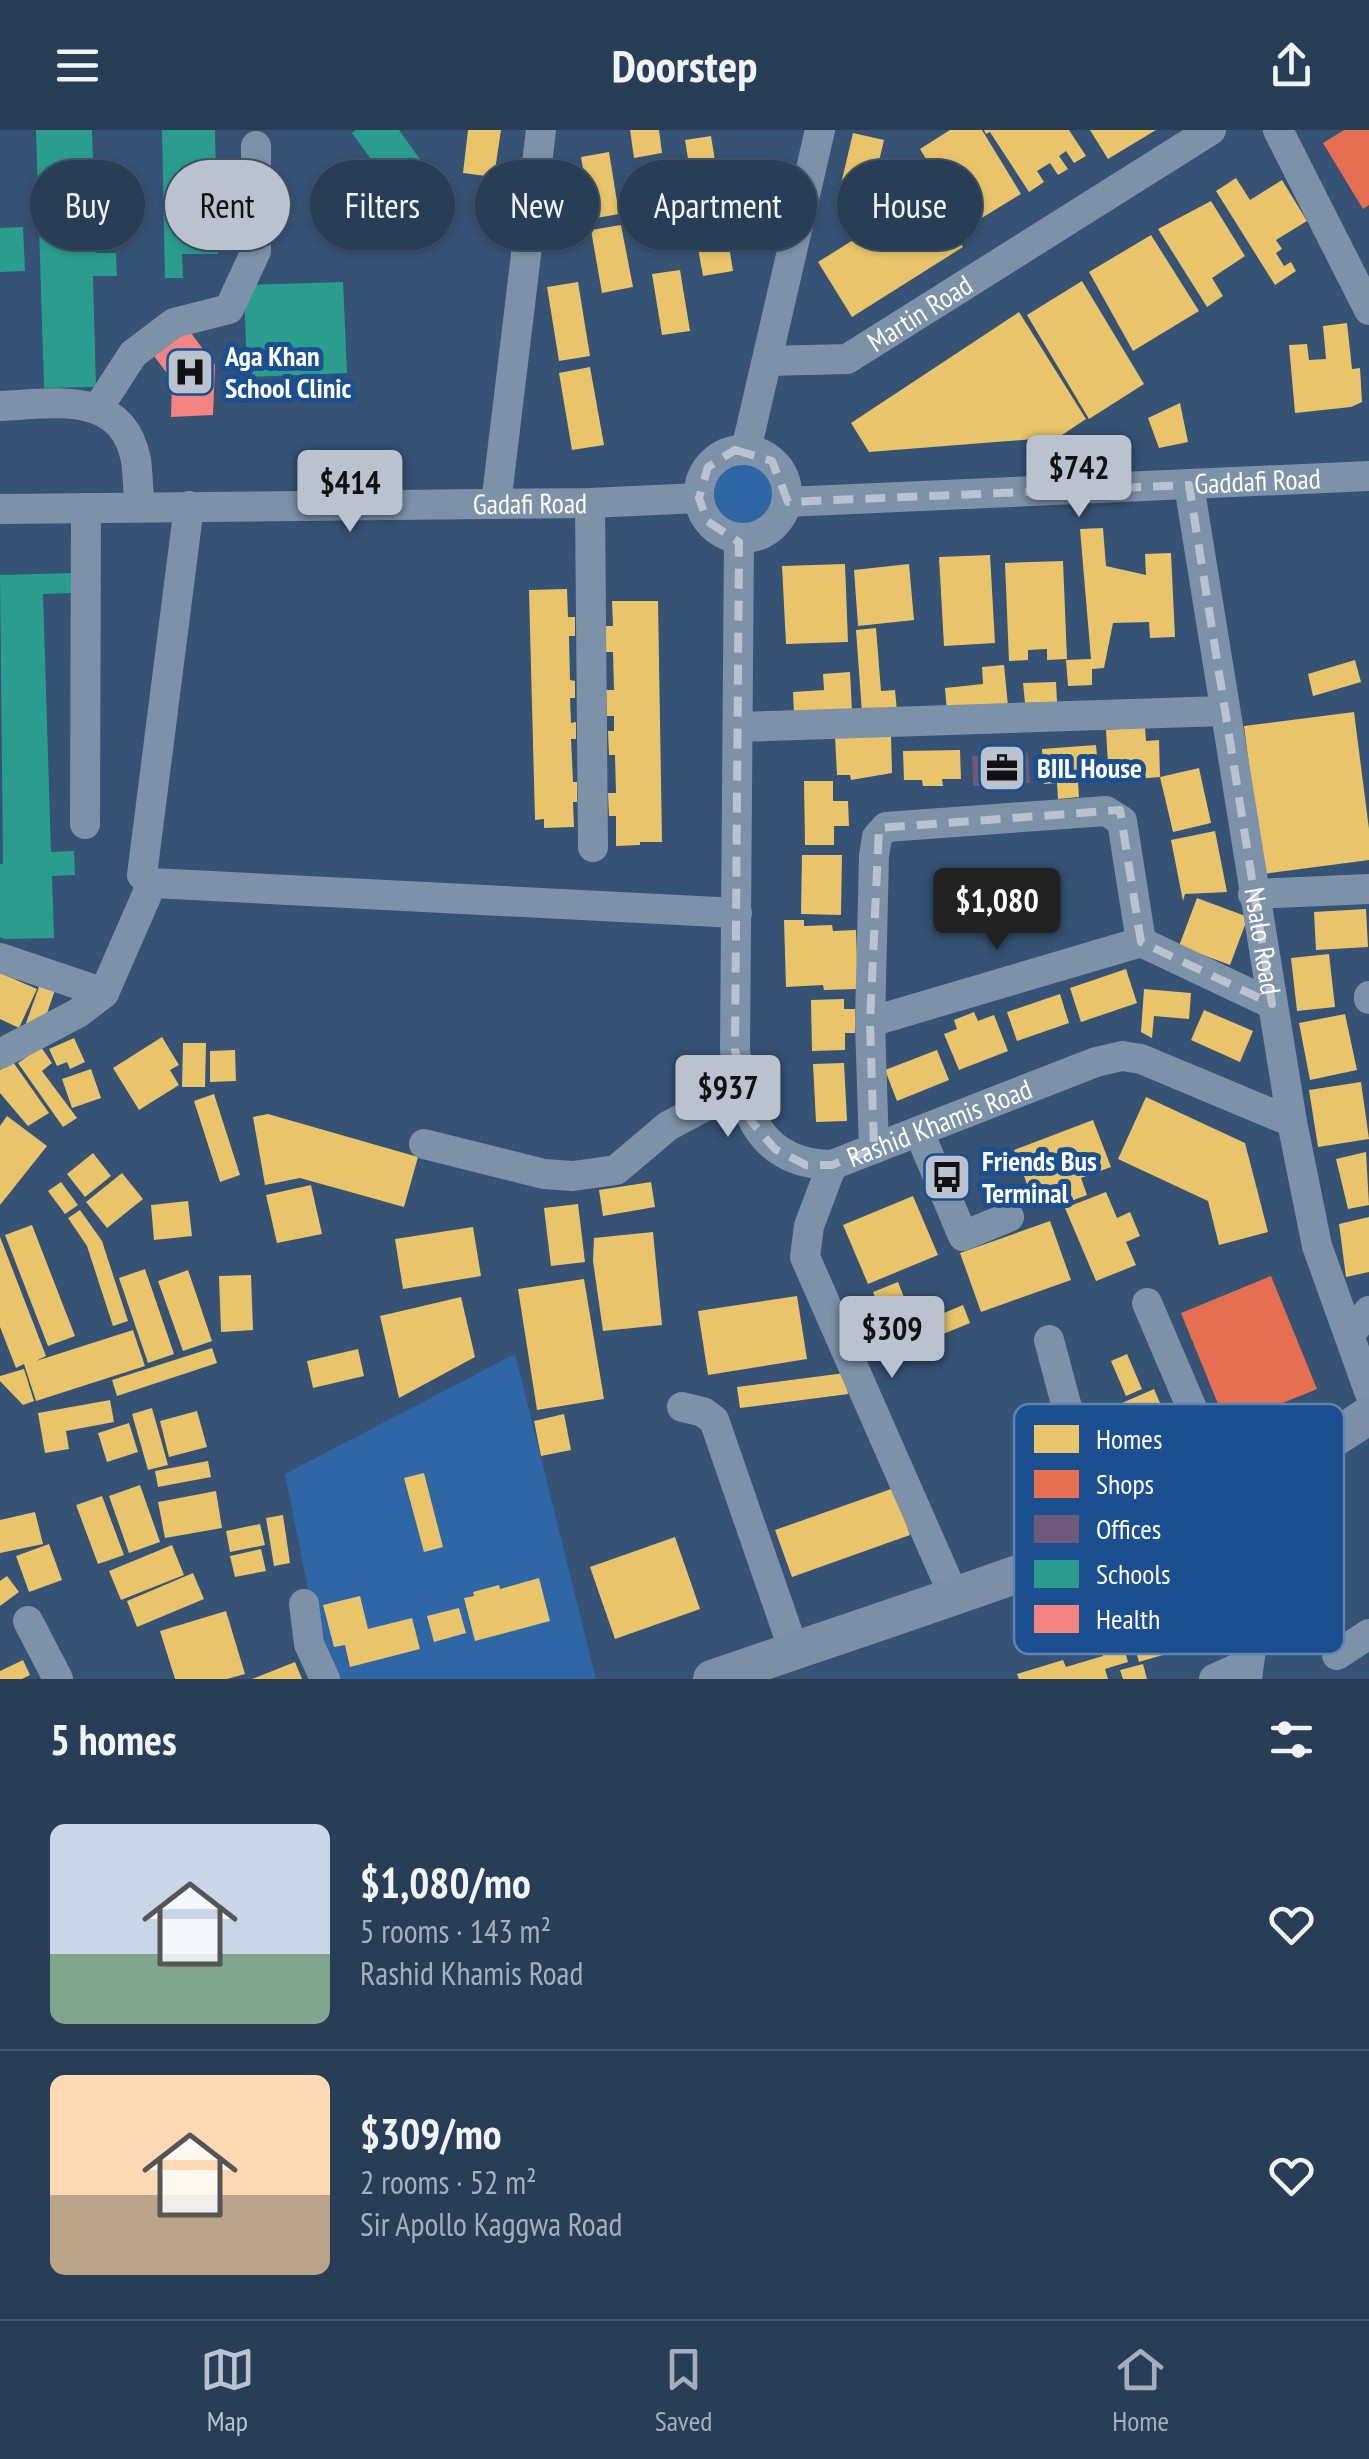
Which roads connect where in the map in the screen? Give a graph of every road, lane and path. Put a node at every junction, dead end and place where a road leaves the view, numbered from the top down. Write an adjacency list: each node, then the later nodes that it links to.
1 (542, 130): 16 (street)
2 (820, 130): 7 (street)
3 (1211, 130): 7 (street, Martin Road)
4 (1278, 130): 6 (street)
5 (256, 146): 9 (street)
6 (1369, 310)
7 (768, 361): 10 (street)
8 (0, 406): 9 (street)
9 (98, 408): 18 (street)
10 (746, 450): 13 (street); 15 (street)
11 (1369, 476): 12 (street, Gaddafi Road)
12 (1189, 485): 15 (street, Gaddafi Road); 22 (street, Nsalo Road)
13 (698, 498): 14 (street, Gadafi Road); 21 (street)
14 (590, 502): 16 (street, Gadafi Road); 25 (street)
15 (786, 502): 21 (street)
16 (496, 504): 17 (street, Gadafi Road)
17 (189, 506): 18 (street, Gadafi Road); 26 (street)
18 (140, 507): 19 (street, Gadafi Road)
19 (86, 508): 20 (street, Gadafi Road); 24 (street)
20 (0, 509)
21 (739, 539): 23 (street, Rashid Khamis Road)
22 (1224, 711): 23 (street); 28 (street, Nsalo Road)
23 (738, 727): 29 (street, Rashid Khamis Road)
24 (84, 824)
25 (594, 847)
26 (152, 883): 29 (street); 32 (street)
27 (1369, 890): 28 (street)
28 (1253, 894): 33 (street, Nsalo Road)
29 (737, 913): 36 (street, Rashid Khamis Road)
30 (1141, 942): 33 (street); 34 (street); 34 (street)
31 (0, 958): 32 (street)
32 (104, 993): 35 (street)
33 (1272, 1004): 37 (street, Nsalo Road)
34 (870, 1022): 40 (street)
35 (0, 1054)
36 (739, 1088): 39 (street); 41 (street, Rashid Khamis Road)
37 (1292, 1122): 38 (street, Rashid Khamis Road); 44 (street, Nsalo Road)
38 (918, 1132): 40 (street, Rashid Khamis Road); 42 (street)
39 (424, 1144)
40 (874, 1149): 41 (street, Rashid Khamis Road)
41 (832, 1165): 53 (street)
42 (1009, 1216)
43 (1147, 1303): 48 (street)
44 (1359, 1322): 46 (street, Nsalo Road)
45 (1050, 1340): 47 (street)
46 (1369, 1390)
47 (1067, 1404)
48 (1190, 1404)
49 (682, 1407): 58 (street)
50 (1369, 1415): 51 (main road)
51 (1344, 1432)
52 (1014, 1575): 53 (main road)
53 (954, 1596): 58 (main road)
54 (304, 1604): 62 (street)
55 (28, 1622): 61 (street)
56 (1369, 1634): 57 (street)
57 (1344, 1650)
58 (794, 1651): 60 (main road)
59 (1247, 1671): 64 (street)
60 (758, 1672): 63 (main road)
61 (58, 1679)
62 (325, 1679)
63 (712, 1679)
64 (1214, 1679)

